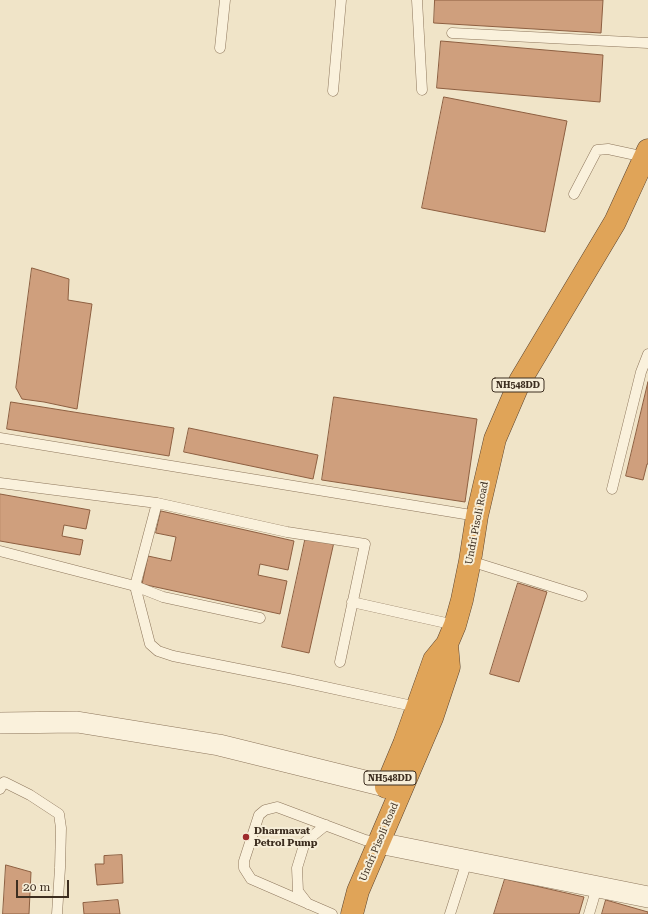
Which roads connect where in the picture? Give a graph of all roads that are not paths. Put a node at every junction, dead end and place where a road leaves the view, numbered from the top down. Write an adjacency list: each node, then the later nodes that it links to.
1 (225, 0): 6 (lane)
2 (341, 0): 8 (lane)
3 (418, 0): 7 (lane)
4 (452, 33): 5 (lane)
5 (648, 43)
6 (220, 48)
7 (422, 90)
8 (333, 91)
9 (646, 154): 10 (lane); 16 (highway, Undri Pisoli Road / NH548DD)
10 (574, 194)
11 (648, 354): 14 (lane)
12 (0, 438): 16 (lane)
13 (0, 483): 15 (lane)
14 (612, 489)
15 (157, 504): 19 (lane); 21 (lane)
16 (477, 516): 18 (highway, Undri Pisoli Road / NH548DD)
17 (0, 551): 19 (lane)
18 (470, 561): 20 (lane); 23 (highway, Undri Pisoli Road / NH548DD)
19 (135, 586): 22 (lane); 25 (lane)
20 (582, 596)
21 (352, 602): 23 (lane); 24 (lane)
22 (260, 618)
23 (451, 634): 25 (highway, NH548DD); 27 (highway, Undri Pisoli Road / NH548DD)
24 (340, 662)
25 (417, 707): 27 (highway, NH548DD)
26 (0, 723): 27 (street)
27 (394, 788): 30 (highway, Undri Pisoli Road / NH548DD)
28 (0, 789): 35 (lane)
29 (326, 825): 30 (lane); 34 (lane); 34 (lane)
30 (372, 842): 31 (street); 37 (highway, NH548DD); 38 (highway, Undri Pisoli Road / NH548DD)
31 (467, 861): 32 (street); 39 (lane)
32 (597, 887): 33 (street); 40 (lane)
33 (648, 897)
34 (308, 904): 36 (lane)
35 (56, 914)
36 (332, 914)
37 (337, 914)
38 (352, 914)
39 (450, 914)
40 (589, 914)

